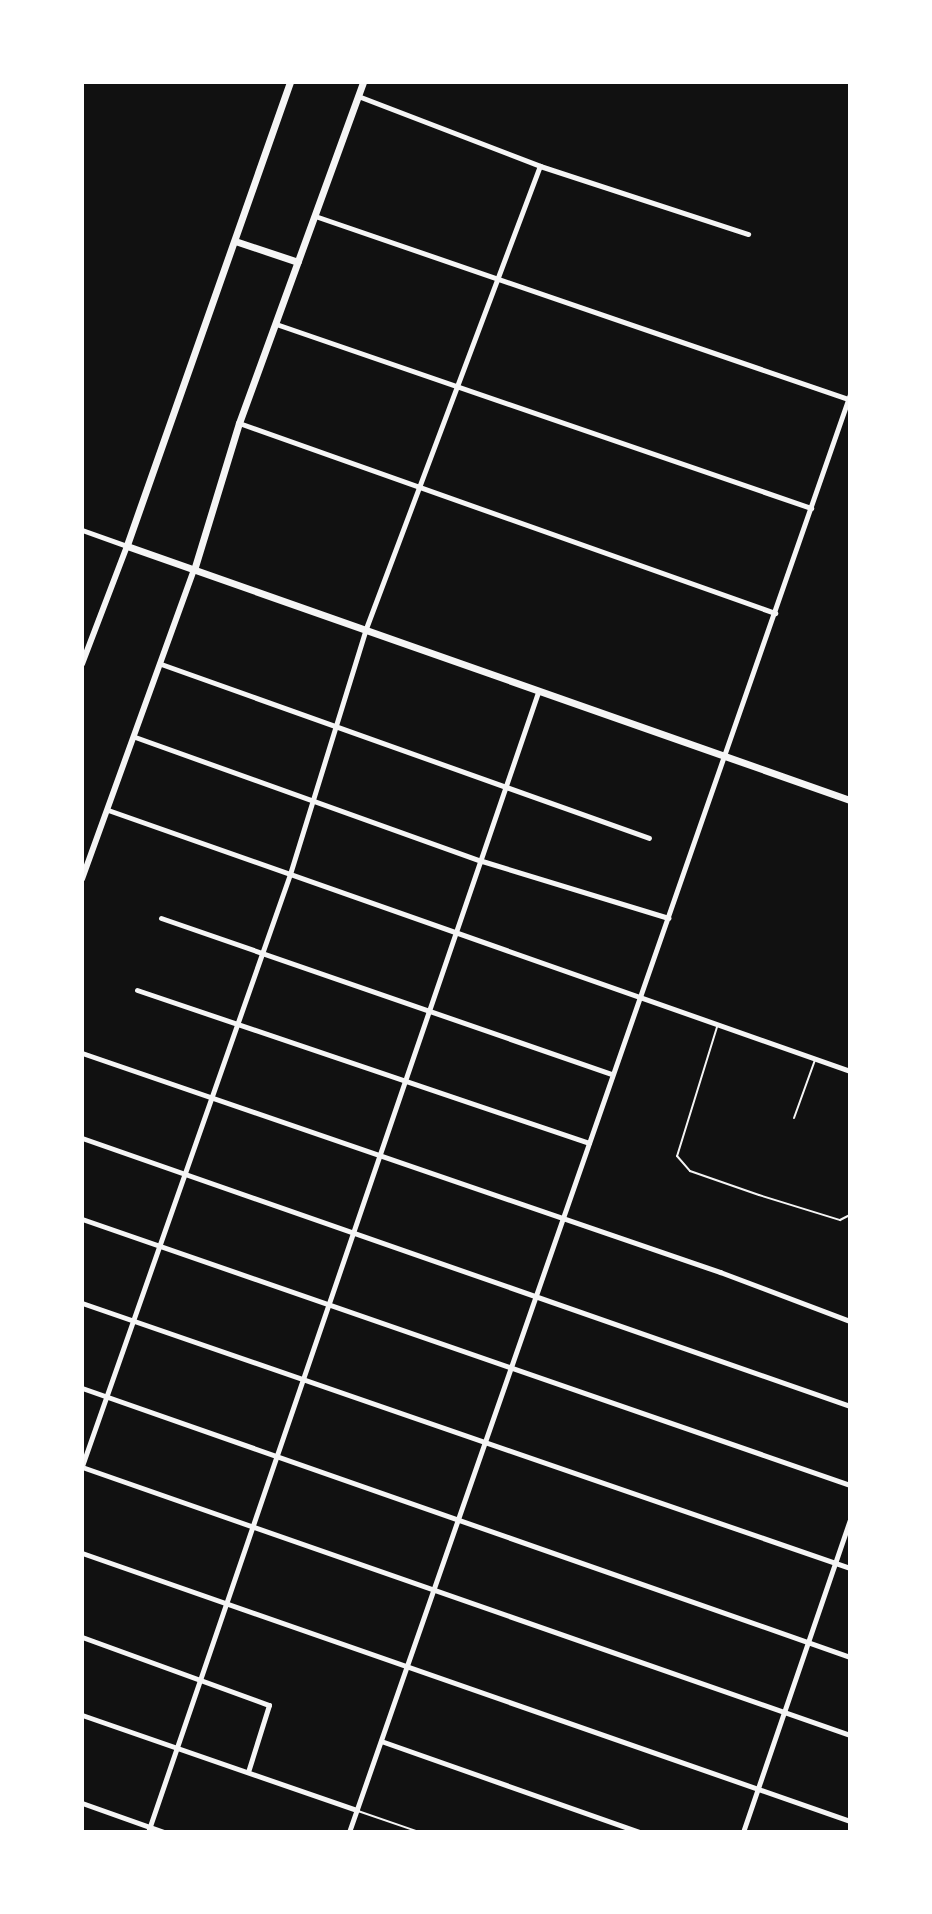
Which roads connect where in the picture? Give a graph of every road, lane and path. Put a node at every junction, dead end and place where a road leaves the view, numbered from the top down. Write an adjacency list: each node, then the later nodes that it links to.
1 (290, 82): 7 (main road)
2 (363, 82): 3 (main road)
3 (358, 96): 4 (street); 5 (main road)
4 (540, 166): 6 (street); 9 (street)
5 (315, 216): 8 (main road); 9 (street)
6 (748, 234)
7 (235, 241): 8 (main road); 17 (main road)
8 (298, 262): 10 (main road)
9 (495, 279): 11 (street); 12 (street)
10 (276, 324): 11 (street); 13 (main road)
11 (457, 384): 14 (street); 15 (street)
12 (849, 397): 15 (street)
13 (239, 423): 14 (street); 18 (main road)
14 (420, 489): 19 (street); 20 (street)
15 (811, 508): 19 (street)
16 (82, 530): 17 (street)
17 (127, 546): 18 (main road); 21 (street)
18 (194, 570): 20 (main road); 22 (street)
19 (775, 613): 26 (street)
20 (365, 631): 23 (main road); 24 (street)
21 (82, 664)
22 (161, 664): 24 (street); 25 (street)
23 (538, 692): 26 (main road); 27 (street)
24 (336, 730): 27 (street); 28 (street)
25 (135, 737): 28 (street); 30 (street)
26 (722, 756): 29 (main road); 36 (street)
27 (506, 790): 31 (street); 32 (street)
28 (314, 799): 32 (street); 33 (street)
29 (850, 800)
30 (108, 810): 33 (street); 34 (street)
31 (649, 838)
32 (482, 861): 36 (street); 37 (street)
33 (290, 874): 37 (street); 38 (street)
34 (82, 879)
35 (161, 918): 38 (street)
36 (669, 918): 40 (street)
37 (457, 933): 40 (street); 41 (street)
38 (261, 952): 41 (street); 42 (street)
39 (137, 990): 42 (street)
40 (640, 997): 43 (street); 47 (street)
41 (430, 1011): 47 (street); 48 (street)
42 (237, 1022): 48 (street); 49 (street)
43 (717, 1026): 45 (street); 55 (lane)
44 (82, 1053): 49 (street)
45 (816, 1059): 46 (street); 50 (lane)
46 (850, 1071)
47 (612, 1074): 52 (street)
48 (406, 1081): 52 (street); 53 (street)
49 (210, 1098): 53 (street); 54 (street)
50 (794, 1118)
51 (82, 1138): 54 (street)
52 (589, 1143): 56 (street)
53 (380, 1156): 56 (street); 58 (street)
54 (183, 1174): 58 (street); 59 (street)
55 (850, 1215)
56 (563, 1218): 60 (street); 64 (street)
57 (82, 1219): 59 (street)
58 (353, 1234): 60 (street); 62 (street)
59 (158, 1245): 62 (street); 63 (street)
60 (536, 1297): 65 (street); 69 (street)
61 (82, 1303): 63 (street)
62 (329, 1304): 65 (street); 66 (street)
63 (131, 1321): 66 (street); 68 (street)
64 (850, 1321)
65 (514, 1366): 70 (street); 73 (street)
66 (303, 1381): 70 (street); 71 (street)
67 (82, 1388): 68 (street)
68 (106, 1397): 71 (street); 72 (street)
69 (850, 1406)
70 (488, 1441): 74 (street); 78 (street)
71 (277, 1457): 74 (street); 76 (street)
72 (82, 1466): 76 (street)
73 (850, 1485)
74 (459, 1520): 80 (street); 83 (street)
75 (850, 1520): 78 (street)
76 (253, 1527): 80 (street); 81 (street)
77 (82, 1553): 81 (street)
78 (836, 1563): 79 (street); 83 (street)
79 (850, 1568)
80 (435, 1589): 85 (street); 87 (street)
81 (226, 1605): 85 (street); 86 (street)
82 (82, 1637): 86 (street)
83 (809, 1643): 84 (street); 87 (street)
84 (850, 1657)
85 (408, 1665): 90 (street); 93 (street)
86 (201, 1679): 91 (street); 92 (street)
87 (784, 1712): 89 (street); 93 (street)
88 (82, 1715): 91 (street)
89 (850, 1735)
90 (381, 1741): 95 (street); 101 (street)
91 (177, 1747): 92 (street); 97 (street)
92 (248, 1772): 95 (street)
93 (758, 1789): 96 (street); 102 (street)
94 (82, 1803): 97 (street)
95 (357, 1810): 99 (street); 100 (lane)
96 (850, 1821)
97 (149, 1830): 98 (street)
98 (164, 1832)
99 (349, 1832)
100 (419, 1832)
101 (640, 1832)
102 (743, 1832)

